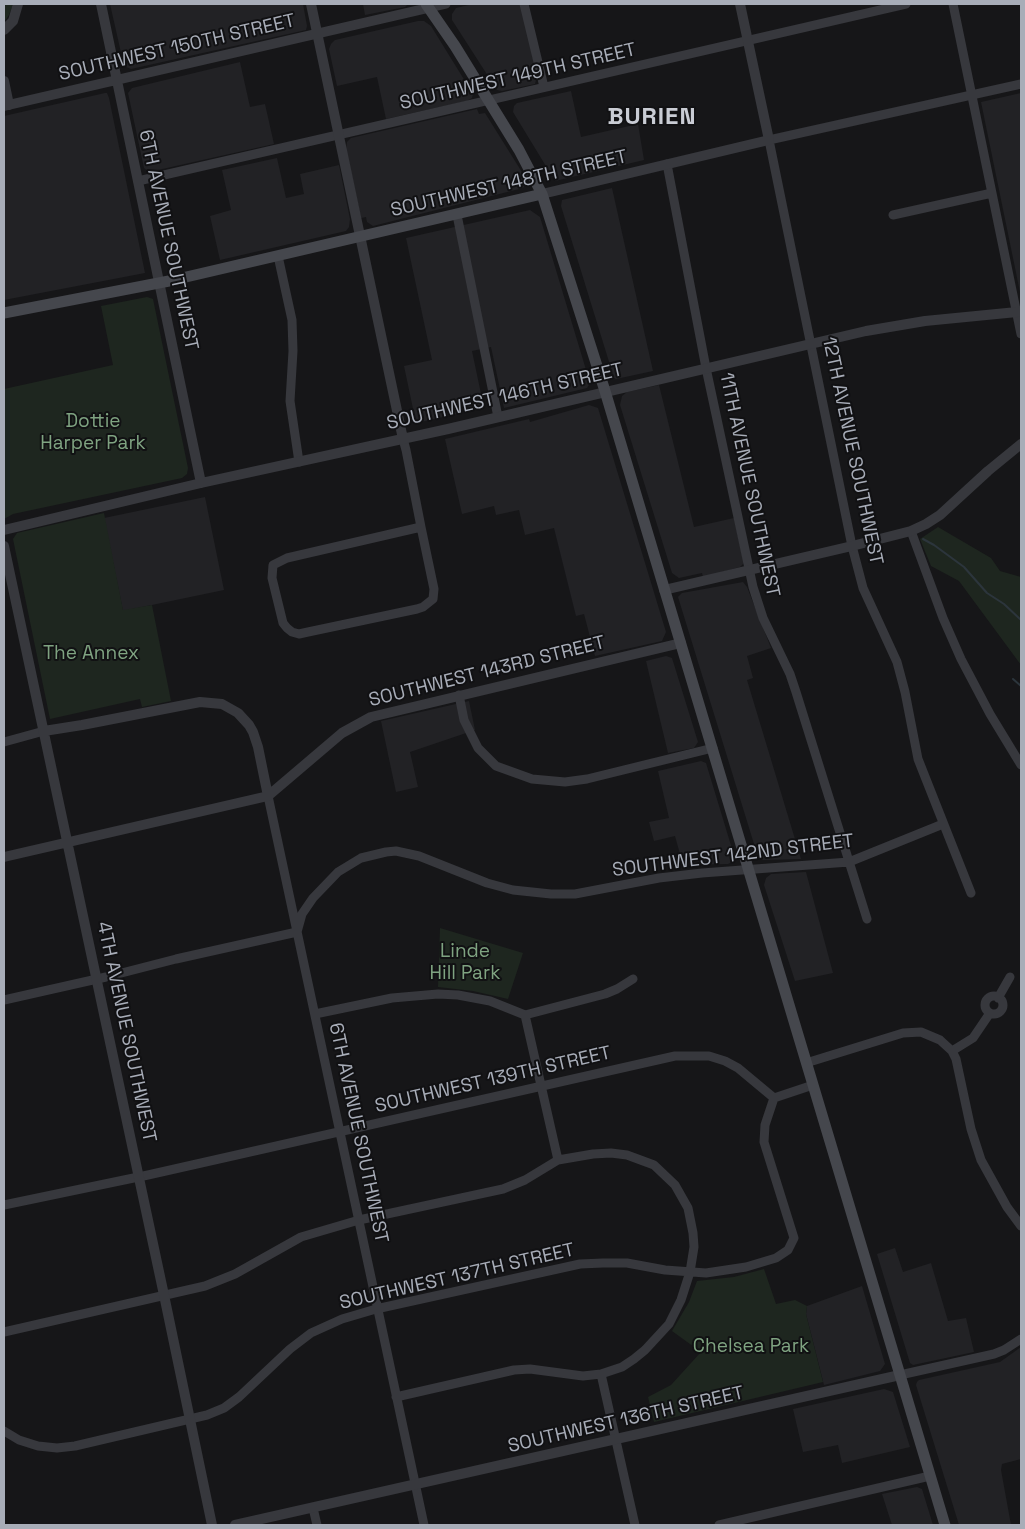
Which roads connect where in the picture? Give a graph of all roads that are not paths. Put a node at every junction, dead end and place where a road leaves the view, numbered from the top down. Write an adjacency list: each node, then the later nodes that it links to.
1 (18, 4): 10 (street)
2 (101, 4): 13 (street, 6TH AVENUE SOUTHWEST)
3 (312, 4): 11 (street)
4 (446, 4): 9 (street, SOUTHWEST 150TH STREET)
5 (524, 4): 16 (street)
6 (740, 4): 12 (street, 12TH AVENUE SOUTHWEST)
7 (906, 4): 12 (street, SOUTHWEST 149TH STREET)
8 (953, 4): 17 (street)
9 (427, 6): 11 (street, SOUTHWEST 150TH STREET); 18 (main road)
10 (4, 30)
11 (318, 35): 13 (street, SOUTHWEST 150TH STREET); 20 (street)
12 (748, 40): 16 (street, SOUTHWEST 149TH STREET); 21 (street, 12TH AVENUE SOUTHWEST)
13 (117, 80): 19 (street, SOUTHWEST 150TH STREET); 23 (street, 6TH AVENUE SOUTHWEST)
14 (4, 81): 19 (street)
15 (1021, 84): 17 (street, SOUTHWEST 148TH STREET)
16 (544, 88): 18 (street, SOUTHWEST 149TH STREET)
17 (972, 95): 21 (street, SOUTHWEST 148TH STREET); 24 (street)
18 (488, 101): 20 (street, SOUTHWEST 149TH STREET); 25 (main road)
19 (6, 106)
20 (339, 135): 23 (street, SOUTHWEST 149TH STREET); 28 (street)
21 (769, 140): 22 (street, SOUTHWEST 148TH STREET); 34 (street, 12TH AVENUE SOUTHWEST)
22 (666, 164): 25 (street, SOUTHWEST 148TH STREET); 35 (street, 11TH AVENUE SOUTHWEST)
23 (138, 181): 30 (street, 6TH AVENUE SOUTHWEST)
24 (992, 193): 27 (street); 31 (street)
25 (542, 194): 26 (main road, SOUTHWEST 148TH STREET); 36 (main road)
26 (457, 215): 28 (main road, SOUTHWEST 148TH STREET); 37 (street)
27 (893, 215)
28 (360, 237): 29 (main road, SOUTHWEST 148TH STREET); 38 (street)
29 (278, 256): 30 (main road, SOUTHWEST 148TH STREET); 40 (street)
30 (159, 282): 32 (main road, SOUTHWEST 148TH STREET); 41 (street, 6TH AVENUE SOUTHWEST)
31 (1017, 312): 33 (street); 34 (street, SOUTHWEST 146TH STREET)
32 (4, 314)
33 (1021, 334)
34 (811, 345): 35 (street, SOUTHWEST 146TH STREET); 46 (street, 12TH AVENUE SOUTHWEST)
35 (706, 368): 36 (street, SOUTHWEST 146TH STREET); 47 (street, 11TH AVENUE SOUTHWEST)
36 (605, 391): 37 (street, SOUTHWEST 146TH STREET); 48 (main road)
37 (498, 417): 38 (street, SOUTHWEST 146TH STREET)
38 (403, 439): 40 (street, SOUTHWEST 146TH STREET); 42 (street)
39 (1021, 444): 44 (street)
40 (299, 462): 41 (street, SOUTHWEST 146TH STREET)
41 (201, 483): 43 (street, SOUTHWEST 146TH STREET)
42 (421, 527): 42 (street)
43 (4, 530)
44 (910, 531): 46 (street); 54 (street)
45 (4, 546): 51 (street, 4TH AVENUE SOUTHWEST)
46 (852, 546): 47 (street); 56 (street, 12TH AVENUE SOUTHWEST)
47 (749, 571): 48 (street); 59 (street, 11TH AVENUE SOUTHWEST)
48 (664, 590): 49 (main road)
49 (681, 644): 50 (street, SOUTHWEST 143RD STREET); 53 (main road)
50 (459, 695): 53 (street); 55 (street, SOUTHWEST 143RD STREET)
51 (44, 731): 52 (street); 55 (street, 6TH AVENUE SOUTHWEST); 57 (street, 4TH AVENUE SOUTHWEST)
52 (4, 742)
53 (713, 748): 60 (main road)
54 (1021, 766)
55 (268, 796): 57 (street, SOUTHWEST 143RD STREET); 63 (street, 6TH AVENUE SOUTHWEST)
56 (943, 824): 59 (street, SOUTHWEST 142ND STREET); 61 (street, 12TH AVENUE SOUTHWEST)
57 (67, 843): 58 (street, SOUTHWEST 143RD STREET); 65 (street, 4TH AVENUE SOUTHWEST)
58 (4, 857)
59 (849, 862): 60 (street, SOUTHWEST 142ND STREET); 62 (street, 11TH AVENUE SOUTHWEST)
60 (748, 869): 63 (street, SOUTHWEST 142ND STREET); 71 (main road)
61 (971, 893)
62 (867, 919)
63 (297, 932): 65 (street); 68 (street, 6TH AVENUE SOUTHWEST)
64 (1010, 977): 70 (street)
65 (97, 979): 67 (street); 77 (street, 4TH AVENUE SOUTHWEST)
66 (633, 979): 69 (street)
67 (4, 1000)
68 (315, 1014): 69 (street); 75 (street, 6TH AVENUE SOUTHWEST)
69 (525, 1015): 72 (street)
70 (952, 1051): 71 (street); 80 (street)
71 (806, 1063): 73 (main road)
72 (541, 1085): 74 (street, SOUTHWEST 139TH STREET); 75 (street, SOUTHWEST 139TH STREET); 76 (street)
73 (812, 1085): 74 (street); 87 (main road)
74 (774, 1098): 81 (street, SOUTHWEST 137TH STREET)
75 (341, 1132): 77 (street, SOUTHWEST 139TH STREET); 79 (street, 6TH AVENUE SOUTHWEST)
76 (558, 1160): 79 (street); 81 (street)
77 (139, 1177): 78 (street, SOUTHWEST 139TH STREET); 82 (street, 4TH AVENUE SOUTHWEST)
78 (4, 1205)
79 (359, 1220): 82 (street); 83 (street, 6TH AVENUE SOUTHWEST)
80 (1021, 1226)
81 (690, 1272): 83 (street, SOUTHWEST 137TH STREET); 86 (street)
82 (164, 1295): 84 (street); 89 (street, 4TH AVENUE SOUTHWEST)
83 (376, 1309): 88 (street, 6TH AVENUE SOUTHWEST); 89 (street, SOUTHWEST 137TH STREET)
84 (4, 1332)
85 (1021, 1339): 87 (street, SOUTHWEST 136TH STREET)
86 (601, 1374): 88 (street); 91 (street)
87 (900, 1375): 91 (street, SOUTHWEST 136TH STREET); 92 (main road)
88 (396, 1397): 93 (street, 6TH AVENUE SOUTHWEST)
89 (189, 1419): 90 (street, SOUTHWEST 137TH STREET); 95 (street, 4TH AVENUE SOUTHWEST)
90 (4, 1431)
91 (616, 1440): 93 (street, SOUTHWEST 136TH STREET); 99 (street)
92 (930, 1476): 100 (street); 101 (main road)
93 (416, 1485): 94 (street, SOUTHWEST 136TH STREET); 98 (street, 6TH AVENUE SOUTHWEST)
94 (313, 1508): 96 (street, SOUTHWEST 136TH STREET); 97 (street)
95 (212, 1525)
96 (234, 1525)
97 (316, 1525)
98 (424, 1525)
99 (634, 1525)
100 (719, 1525)
101 (945, 1525)

